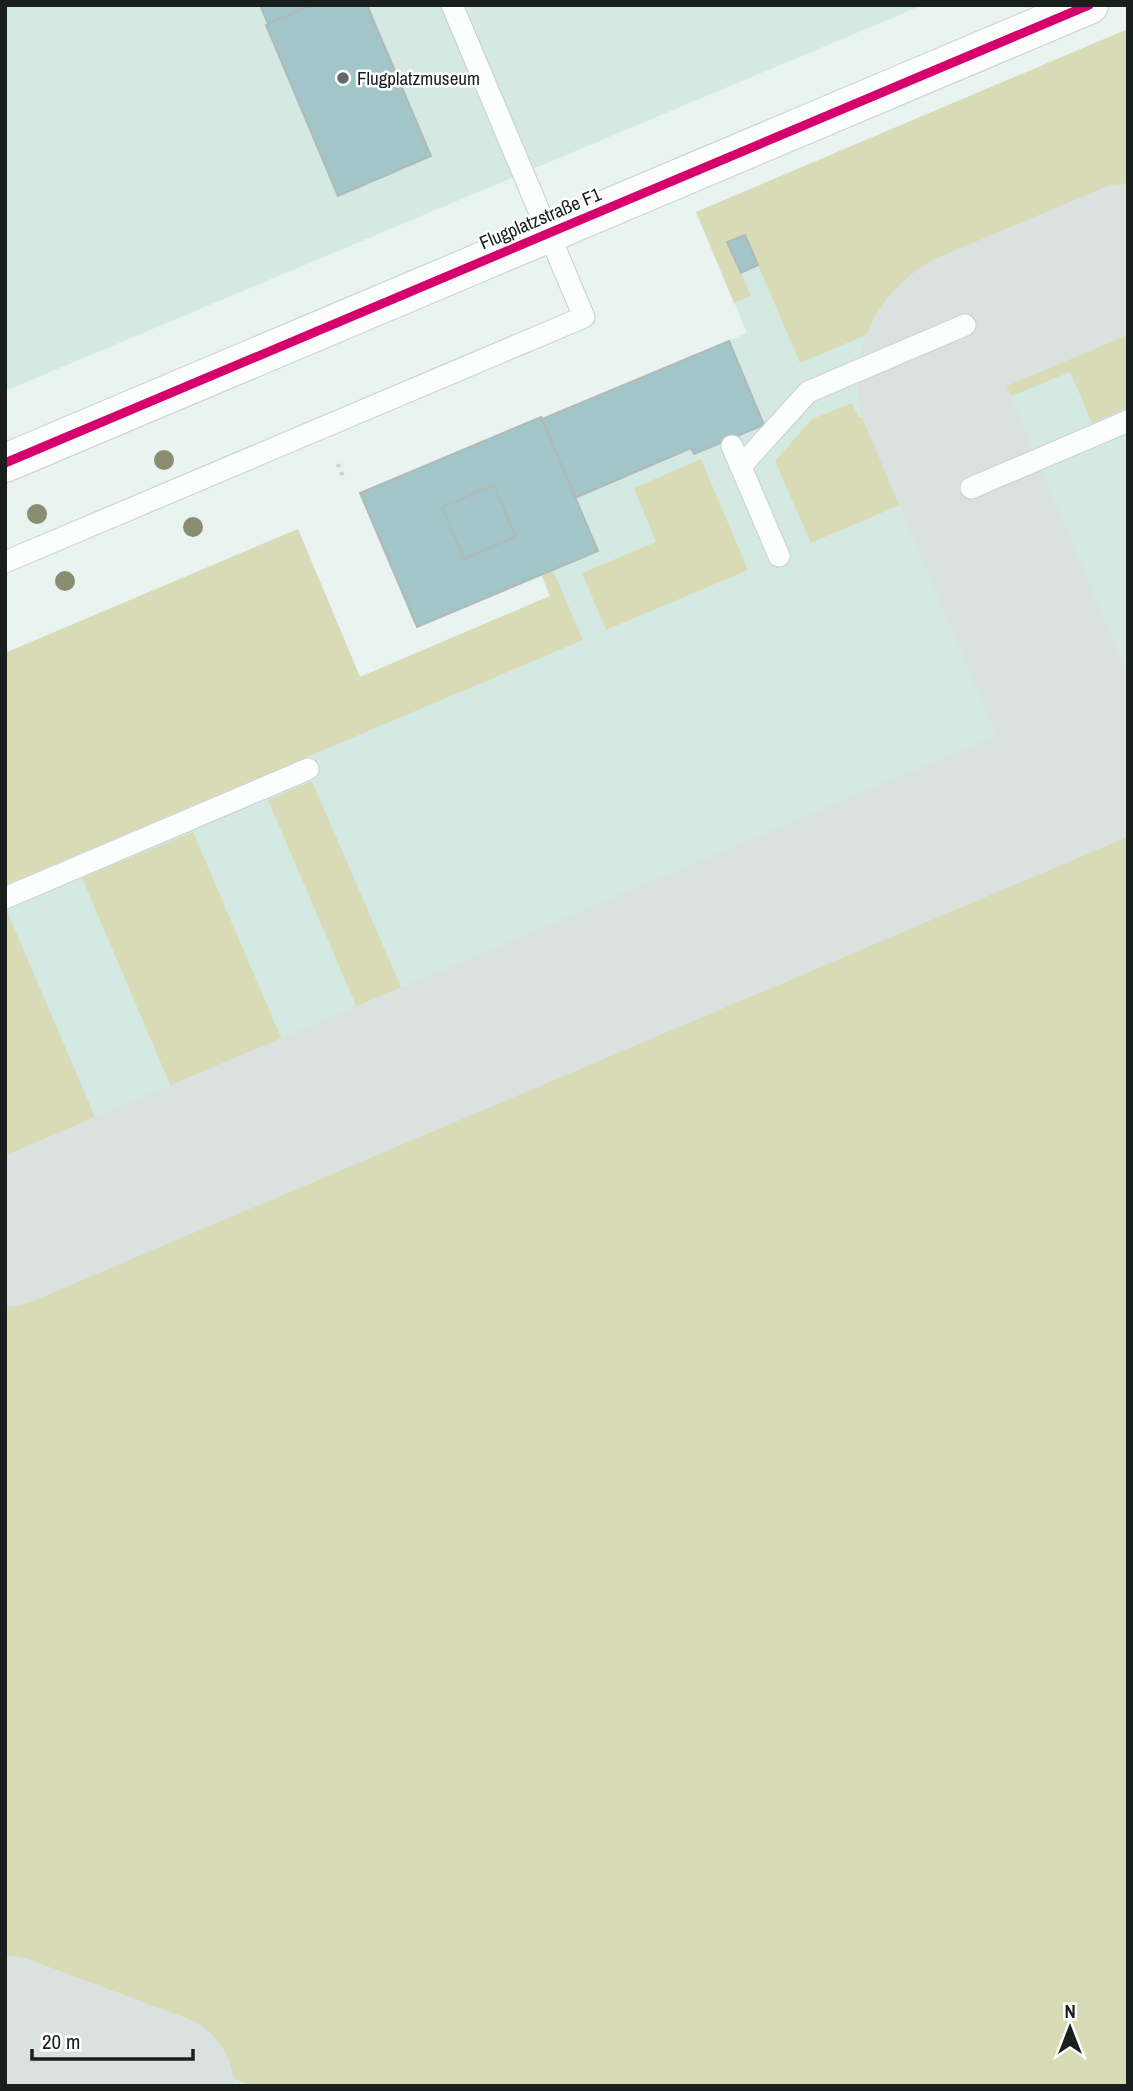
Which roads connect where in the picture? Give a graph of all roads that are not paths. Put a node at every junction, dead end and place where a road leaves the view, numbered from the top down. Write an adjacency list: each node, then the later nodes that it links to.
1 (452, 5): 3 (lane)
2 (1089, 5): 3 (street, Flugplatzstraße F1)
3 (549, 234): 6 (street, Flugplatzstraße F1); 9 (lane, Flugplatzstraße F1)
4 (965, 325): 8 (lane)
5 (1128, 421): 7 (lane)
6 (5, 463)
7 (971, 488)
8 (779, 556)
9 (5, 562)
10 (308, 769): 11 (lane)
11 (5, 898)

